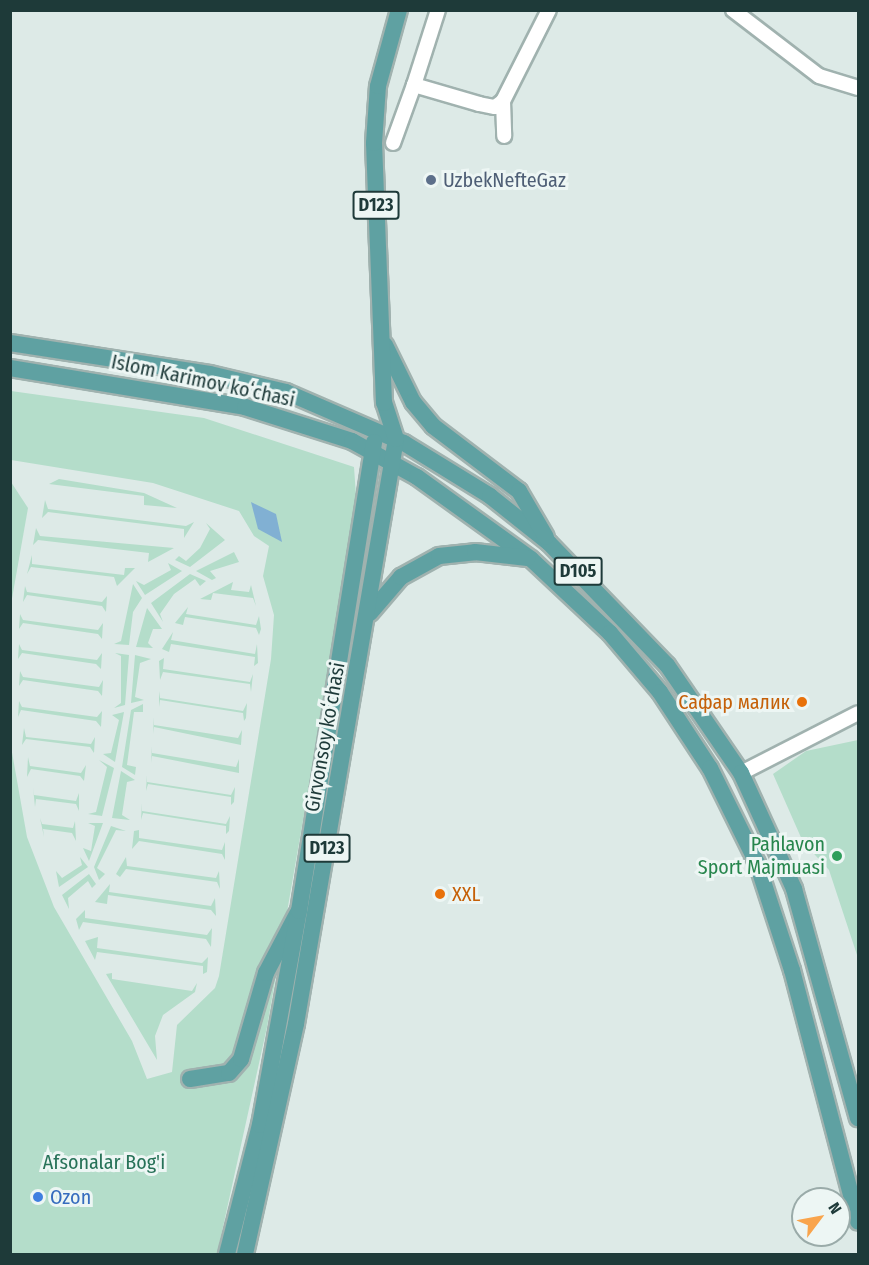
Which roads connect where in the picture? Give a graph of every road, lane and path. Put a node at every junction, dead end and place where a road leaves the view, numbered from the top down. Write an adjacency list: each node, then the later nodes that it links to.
1 (399, 10): 10 (main road, Girvonsoy koʻchasi / D123)
2 (438, 10): 5 (street)
3 (549, 10): 7 (street)
4 (733, 10): 6 (street)
5 (414, 85): 7 (street); 9 (street)
6 (858, 88)
7 (503, 101): 8 (street)
8 (504, 136)
9 (393, 143)
10 (381, 335): 13 (main road, Girvonsoy koʻchasi / D123); 18 (main road)
11 (10, 344): 14 (main road, Islom Karimov koʻchasi / D105)
12 (10, 368): 16 (main road, Islom Karimov koʻchasi / D105)
13 (384, 403): 14 (main road, Girvonsoy koʻchasi / D123); 15 (main road, Girvonsoy koʻchasi / D123)
14 (376, 429): 15 (main road, Islom Karimov koʻchasi / D105); 16 (main road, D123)
15 (396, 439): 17 (main road, Girvonsoy koʻchasi / D123); 18 (main road, Islom Karimov koʻchasi / D105)
16 (373, 452): 17 (main road, Islom Karimov koʻchasi / D105); 23 (main road, Girvonsoy koʻchasi / D123)
17 (393, 461): 19 (main road, Islom Karimov koʻchasi / D105); 20 (main road, Girvonsoy koʻchasi / D123)
18 (549, 543): 22 (main road, Islom Karimov koʻchasi / D105)
19 (531, 559): 20 (main road); 25 (main road, Islom Karimov koʻchasi / D105)
20 (368, 616): 30 (main road, Girvonsoy koʻchasi / D123)
21 (858, 713): 22 (street)
22 (741, 773): 24 (main road, Islom Karimov koʻchasi / D105)
23 (299, 911): 26 (main road); 29 (main road, Girvonsoy koʻchasi / D123)
24 (845, 1070): 25 (main road); 27 (main road, Islom Karimov koʻchasi / D105)
25 (819, 1077): 28 (main road, Islom Karimov koʻchasi / D105)
26 (190, 1079)
27 (858, 1118)
28 (858, 1221)
29 (228, 1254)
30 (245, 1254)

